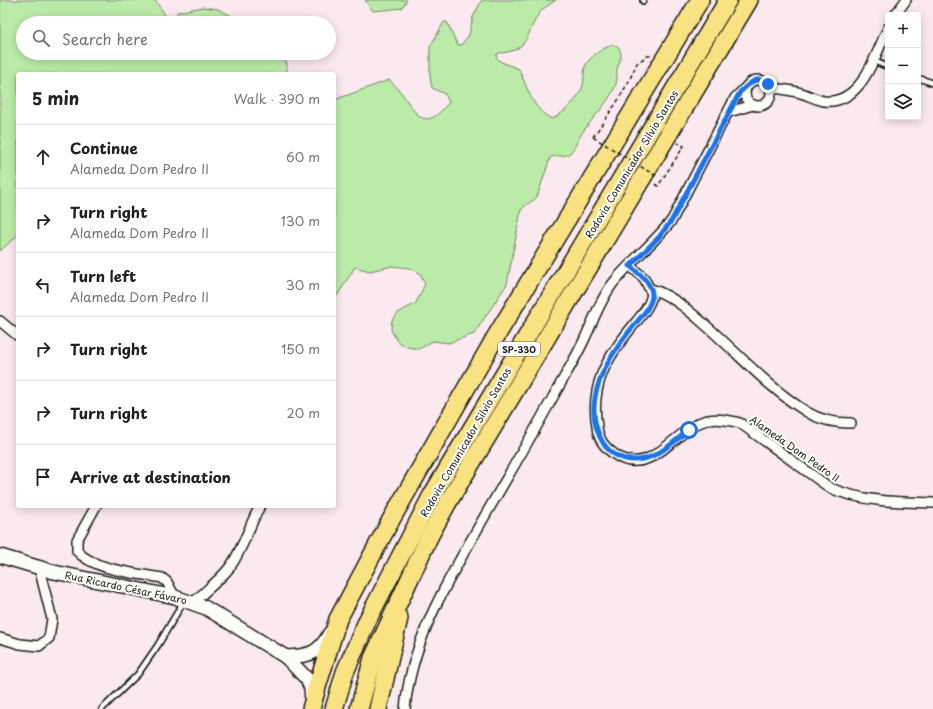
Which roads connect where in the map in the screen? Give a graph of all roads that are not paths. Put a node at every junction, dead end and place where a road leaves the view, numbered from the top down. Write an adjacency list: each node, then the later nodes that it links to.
1 (700, 0): 27 (highway)
2 (728, 0): 32 (highway, Rodovia Comunicador Silvio Santos / SP-330)
3 (749, 0): 25 (highway, Rodovia Comunicador Silvio Santos / SP-330)
4 (906, 0): 5 (street)
5 (897, 12)
6 (885, 35): 7 (street)
7 (874, 62): 8 (lane); 12 (street)
8 (885, 66)
9 (921, 79): 10 (lane)
10 (933, 83)
11 (747, 86): 12 (street); 13 (street); 14 (street)
12 (770, 88): 13 (street)
13 (753, 105): 14 (street)
14 (729, 112): 15 (street)
15 (630, 266): 16 (street); 35 (street)
16 (652, 289): 19 (street); 20 (street, Alameda Dom Pedro II)
17 (0, 321): 18 (street)
18 (16, 334)
19 (851, 423)
20 (933, 503)
21 (95, 508): 26 (street)
22 (259, 508): 26 (street)
23 (0, 556): 24 (street, Rua Ricardo César Fávaro)
24 (39, 568): 26 (street, Rua Ricardo César Fávaro); 28 (street)
25 (412, 573): 33 (highway, Rodovia Comunicador Silvio Santos / SP-330); 34 (highway)
26 (185, 599): 29 (street, Rua Ricardo César Fávaro); 30 (lane)
27 (338, 619): 29 (street); 31 (highway)
28 (0, 638)
29 (286, 657): 31 (street, Rua Ricardo César Fávaro)
30 (102, 709)
31 (311, 709)
32 (334, 709)
33 (359, 709)
34 (378, 709)
35 (405, 709)

